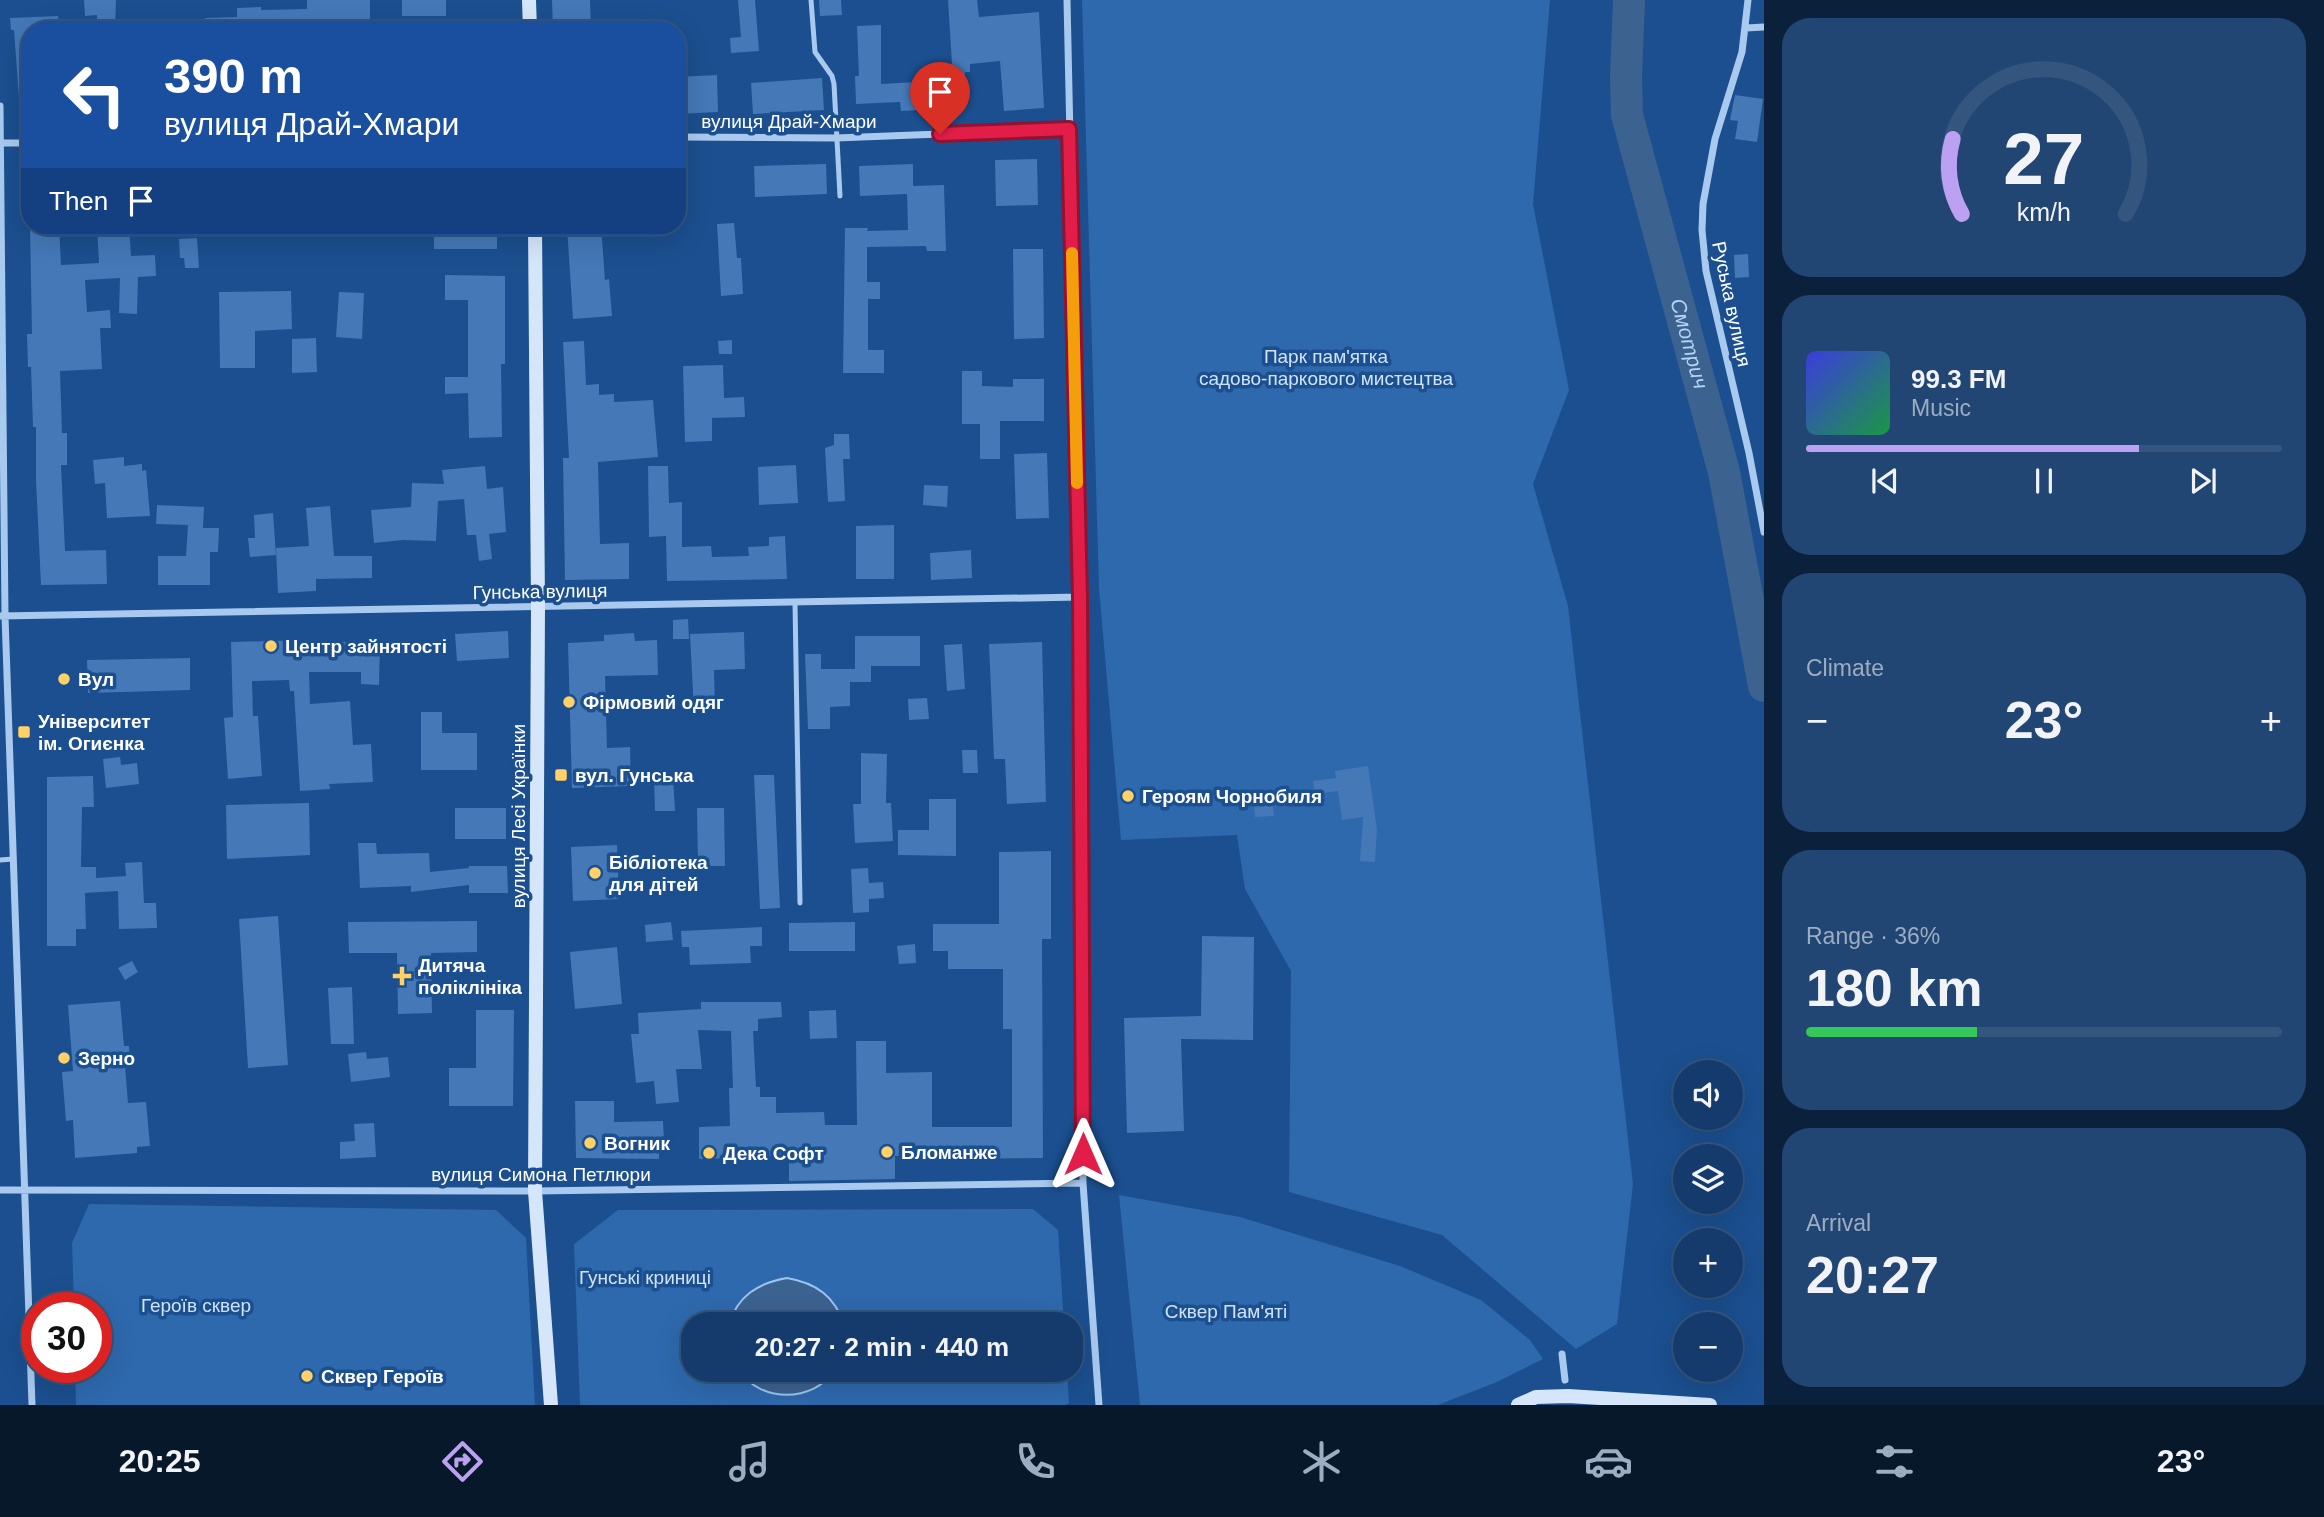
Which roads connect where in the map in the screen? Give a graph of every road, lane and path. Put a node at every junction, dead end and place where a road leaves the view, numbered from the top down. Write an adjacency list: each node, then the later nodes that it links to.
1 (529, 0): 5 (street)
2 (811, 0): 11 (lane)
3 (1067, 0): 9 (street)
4 (1748, 0): 7 (street, Руська вулиця)
5 (530, 21)
6 (1764, 27): 7 (street)
7 (1746, 28): 16 (street, Руська вулиця)
8 (0, 107): 12 (street)
9 (1069, 129): 11 (street, вулиця Драй-Хмари); 17 (street)
10 (686, 137): 11 (street, вулиця Драй-Хмари)
11 (836, 138): 14 (lane)
12 (1, 143): 13 (street); 20 (street)
13 (21, 143)
14 (840, 196)
15 (535, 235): 19 (street, вулиця Лесі Українки)
16 (1764, 532)
17 (1080, 597): 18 (street, Гунська вулиця); 24 (street)
18 (795, 603): 19 (street, Гунська вулиця); 23 (lane)
19 (538, 606): 20 (street, Гунська вулиця); 27 (street, вулиця Лесі Українки)
20 (3, 616): 21 (street)
21 (13, 859): 22 (lane); 26 (street)
22 (0, 860)
23 (800, 903)
24 (1083, 1184): 27 (street, вулиця Симона Петлюри); 33 (street)
25 (0, 1190): 26 (street, вулиця Симона Петлюри)
26 (25, 1191): 27 (street, вулиця Симона Петлюри); 31 (street)
27 (535, 1191): 32 (street, вулиця Лесі Українки)
28 (1562, 1354): 29 (street)
29 (1565, 1380)
30 (1568, 1401): 34 (street); 35 (street)
31 (32, 1405)
32 (551, 1405)
33 (1099, 1405)
34 (1518, 1405)
35 (1710, 1405)

